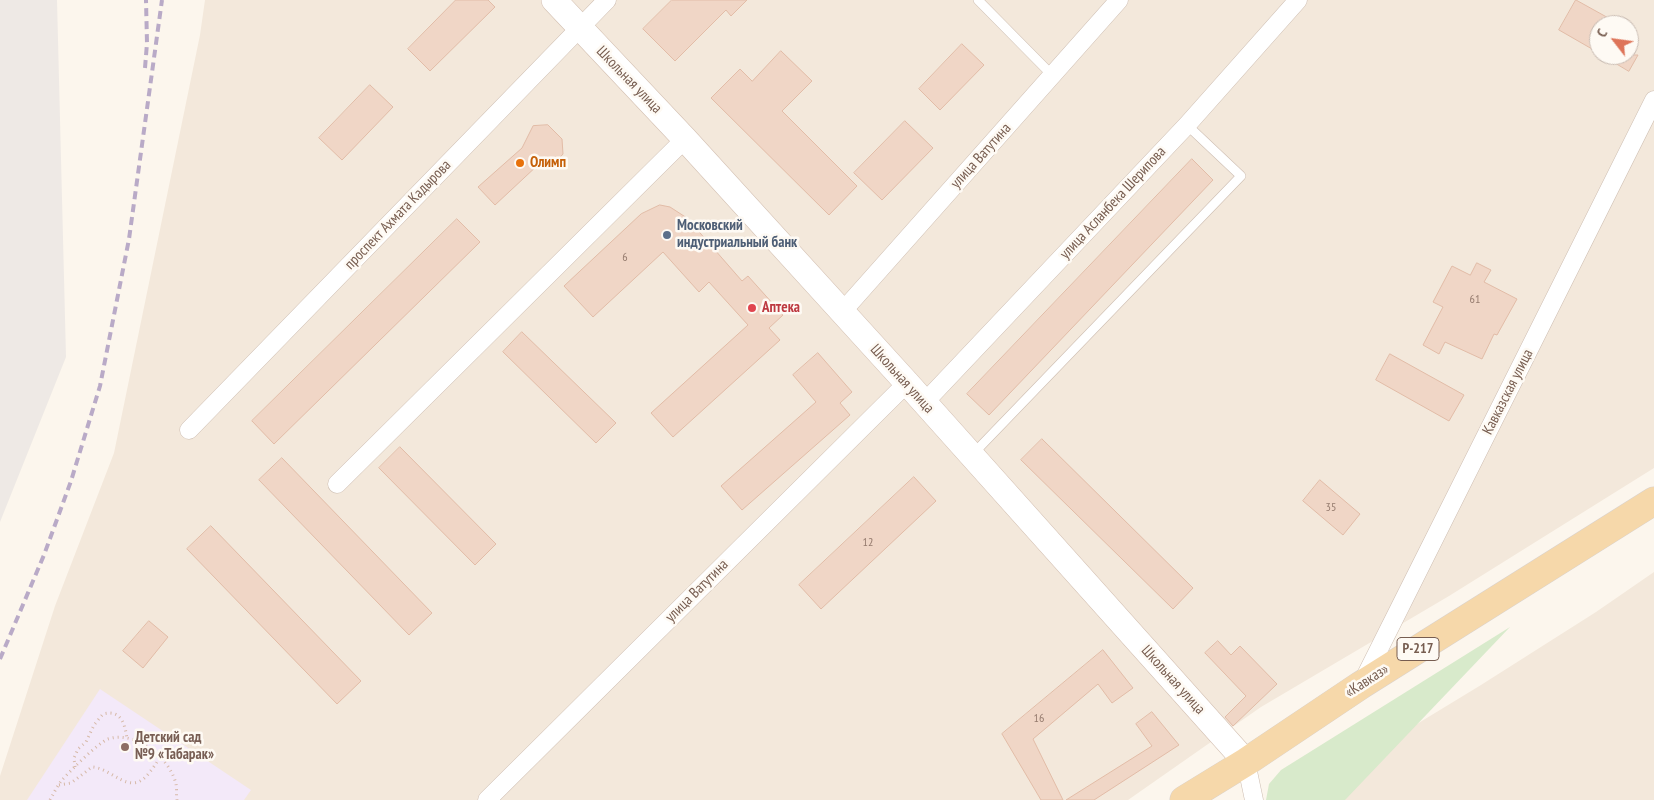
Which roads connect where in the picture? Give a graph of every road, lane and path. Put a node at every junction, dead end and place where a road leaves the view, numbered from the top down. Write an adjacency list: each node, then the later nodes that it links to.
1 (554, 0): 6 (street, Школьная улица)
2 (607, 0): 6 (street, проспект Ахмата Кадырова)
3 (978, 0): 7 (lane)
4 (1119, 0): 7 (street, улица Ватутина)
5 (1298, 0): 9 (street, улица Асланбека Шерипова)
6 (580, 28): 10 (street, Школьная улица); 14 (street, проспект Ахмата Кадырова)
7 (1052, 75): 11 (street, улица Ватутина)
8 (1654, 100): 18 (street, Кавказская улица)
9 (1187, 125): 13 (street, улица Асланбека Шерипова); 15 (lane)
10 (685, 139): 11 (street, Школьная улица); 16 (street)
11 (842, 312): 12 (street, Школьная улица)
12 (907, 383): 13 (street, Школьная улица); 26 (street, улица Ватутина)
13 (924, 403): 15 (street, Школьная улица)
14 (189, 430)
15 (972, 456): 21 (street, Школьная улица)
16 (337, 484)
17 (1654, 501): 18 (main road, «Кавказ» / Р-217)
18 (1362, 685): 21 (main road, «Кавказ» / Р-217)
19 (127, 739): 20 (path); 22 (path); 22 (path)
20 (160, 756): 23 (path); 25 (path)
21 (1246, 762): 27 (main road, «Кавказ» / Р-217); 28 (street)
22 (75, 767): 23 (path)
23 (59, 785): 24 (path)
24 (50, 800)
25 (177, 800)
26 (487, 800)
27 (1184, 800)
28 (1254, 800)

